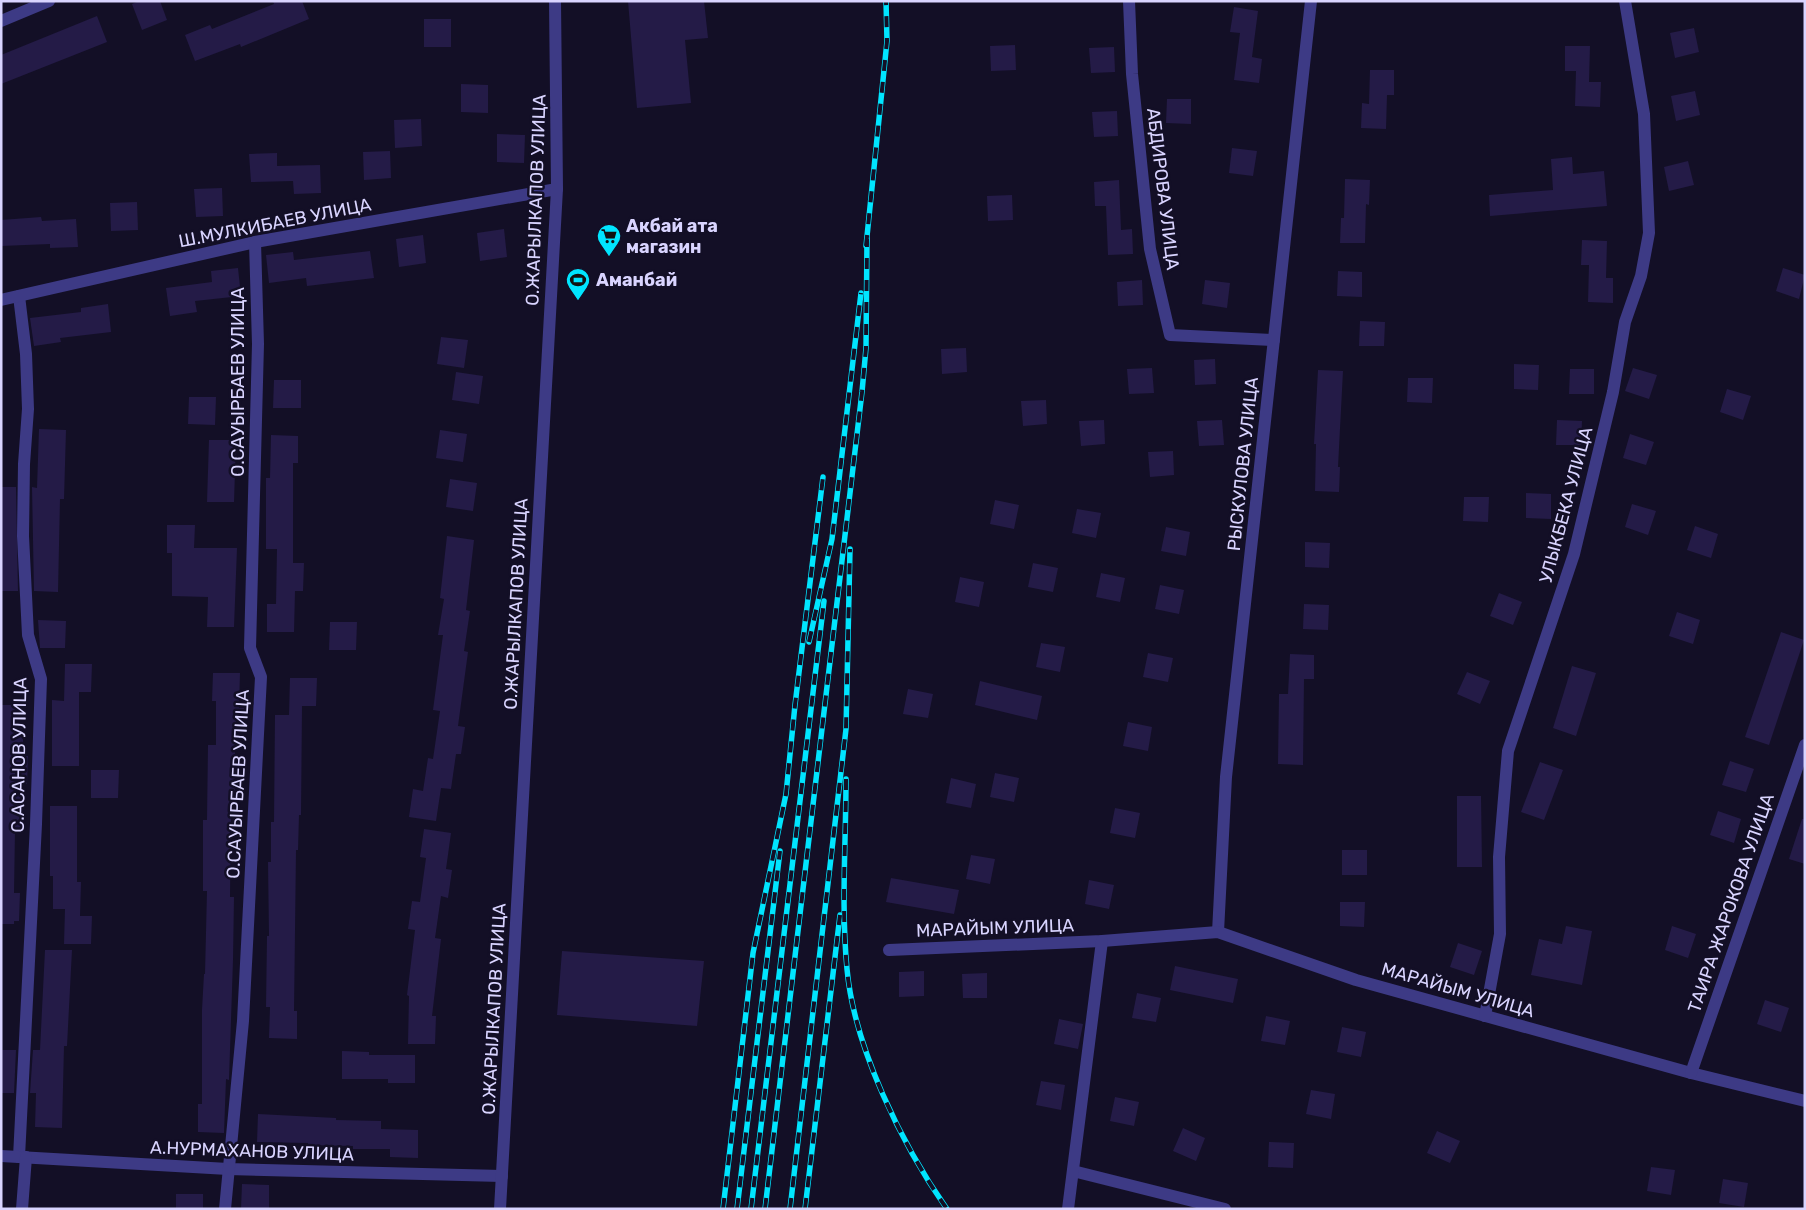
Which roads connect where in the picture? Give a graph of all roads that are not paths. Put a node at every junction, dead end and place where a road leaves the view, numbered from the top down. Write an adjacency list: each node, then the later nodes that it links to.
1 (49, 1): 6 (street)
2 (556, 1): 7 (street, О.ЖАРЫЛКАПОВ УЛИЦА)
3 (1129, 1): 11 (street, АБДИРОВА УЛИЦА)
4 (1311, 1): 11 (street, РЫСКУЛОВА УЛИЦА)
5 (1625, 1): 16 (street, УЛЫКБЕКА УЛИЦА)
6 (1, 21)
7 (557, 189): 8 (street, Ш.МУЛКИБАЕВ УЛИЦА); 23 (street, О.ЖАРЫЛКАПОВ УЛИЦА)
8 (255, 242): 9 (street, Ш.МУЛКИБАЕВ УЛИЦА); 21 (street, О.САУЫРБАЕВ УЛИЦА)
9 (19, 296): 10 (street, Ш.МУЛКИБАЕВ УЛИЦА); 20 (street, С.АСАНОВ УЛИЦА)
10 (1, 300)
11 (1274, 340): 13 (street, РЫСКУЛОВА УЛИЦА)
12 (1805, 745): 17 (street, ТАИРА ЖАРОКОВА УЛИЦА)
13 (1218, 932): 14 (street, МАРАЙЫМ УЛИЦА); 16 (street, МАРАЙЫМ УЛИЦА)
14 (1102, 941): 15 (street, МАРАЙЫМ УЛИЦА); 22 (street)
15 (889, 950)
16 (1485, 1016): 17 (street, МАРАЙЫМ УЛИЦА)
17 (1691, 1073): 18 (street, МАРАЙЫМ УЛИЦА)
18 (1805, 1101)
19 (1, 1156): 20 (street, А.НУРМАХАНОВ УЛИЦА)
20 (22, 1157): 21 (street, А.НУРМАХАНОВ УЛИЦА); 24 (street, С.АСАНОВ УЛИЦА)
21 (228, 1169): 23 (street, А.НУРМАХАНОВ УЛИЦА); 25 (street, О.САУЫРБАЕВ УЛИЦА)
22 (1073, 1171): 27 (street); 28 (street)
23 (502, 1176): 26 (street, О.ЖАРЫЛКАПОВ УЛИЦА)
24 (22, 1209)
25 (225, 1209)
26 (500, 1209)
27 (1068, 1209)
28 (1224, 1209)

